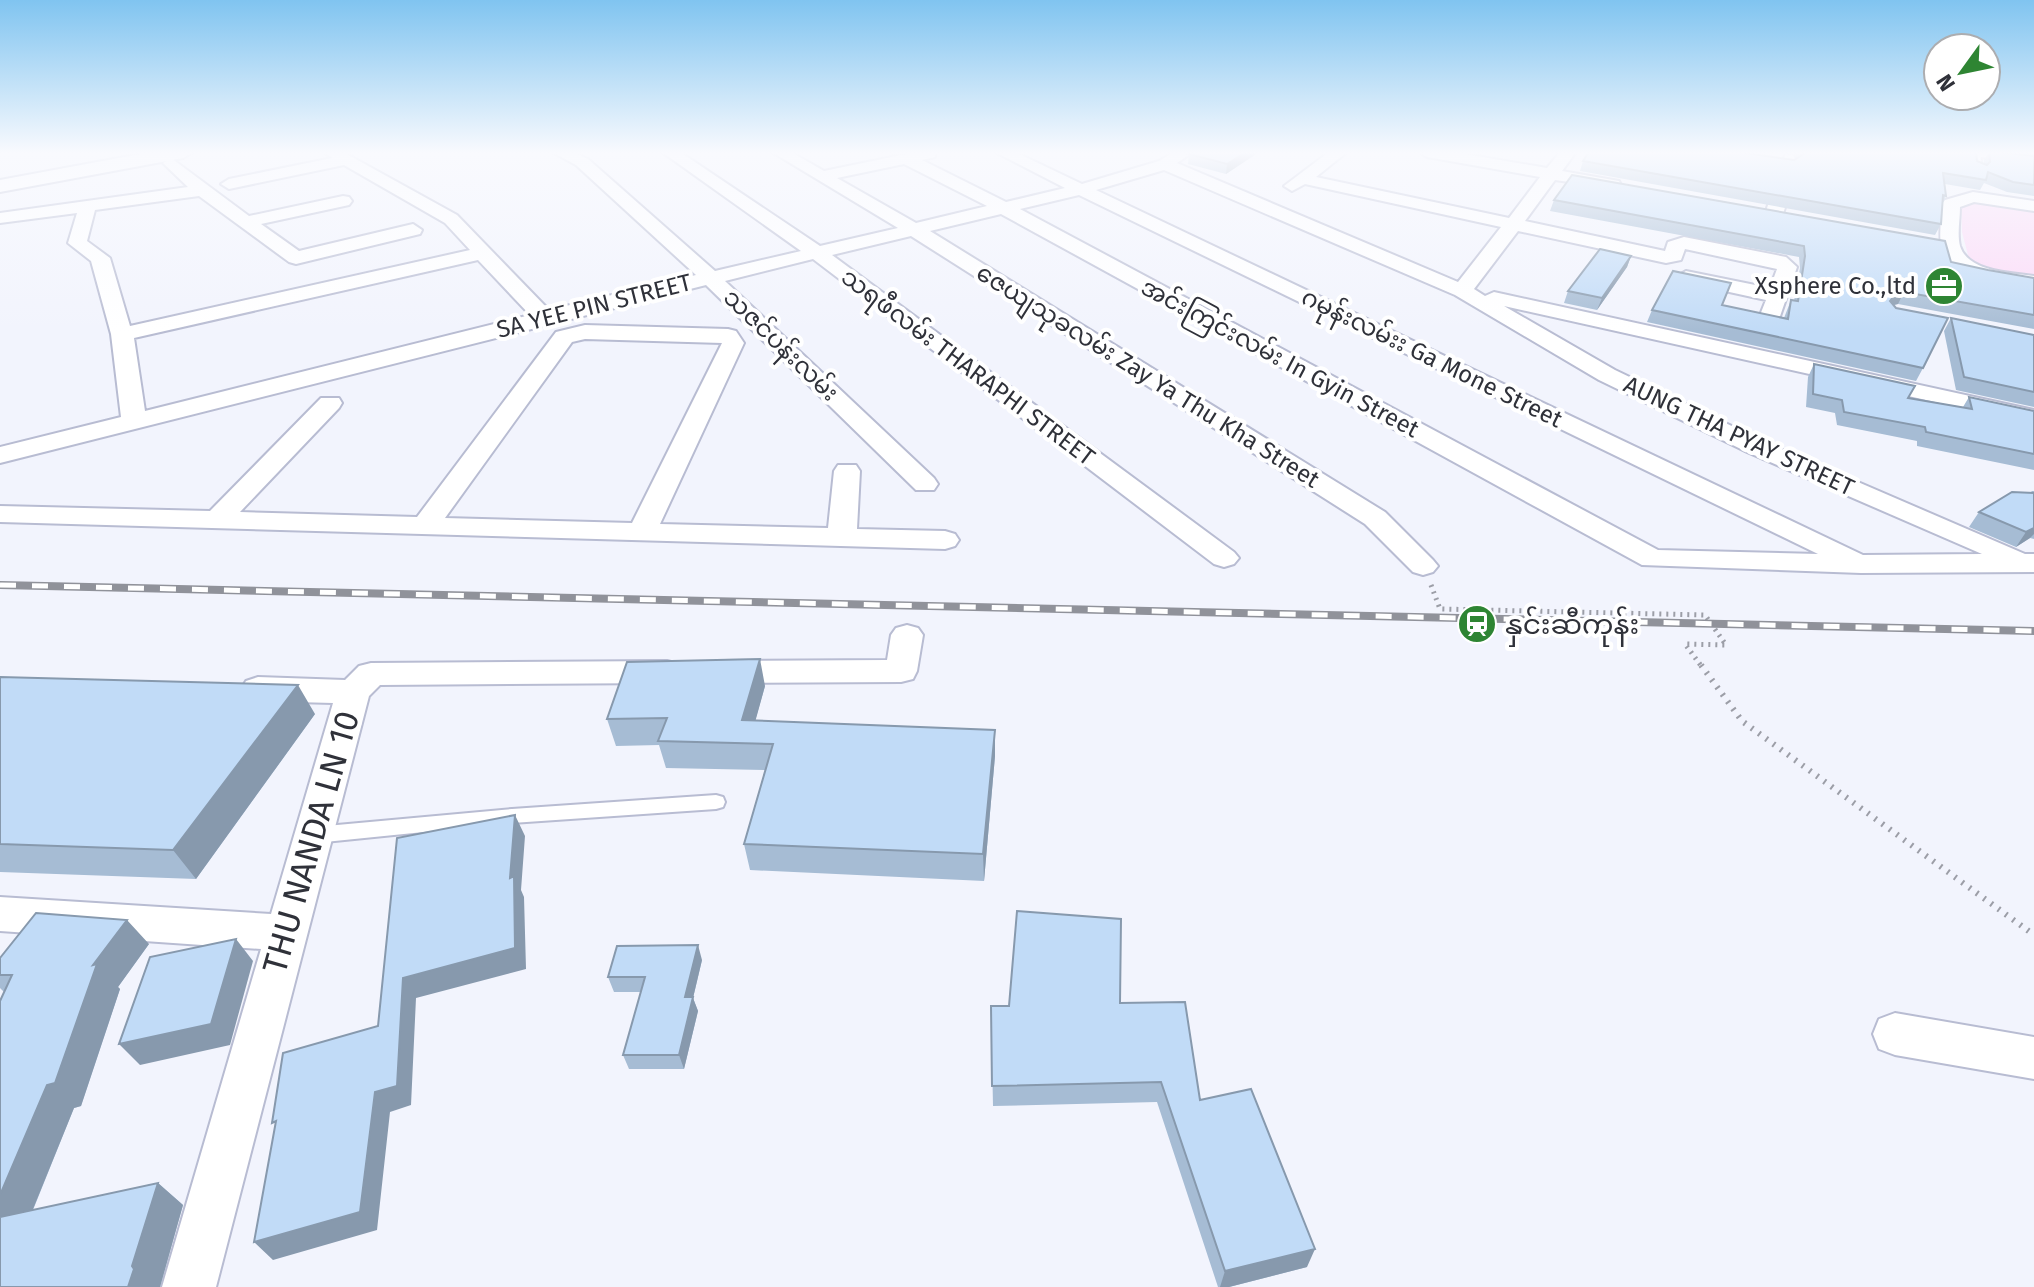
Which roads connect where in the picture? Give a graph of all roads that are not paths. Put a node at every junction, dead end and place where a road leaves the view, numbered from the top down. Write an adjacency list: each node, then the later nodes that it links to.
1 (40, 212): 16 (street)
2 (86, 212): 30 (street)
3 (232, 212): 17 (street)
4 (292, 212): 17 (street)
5 (439, 212): 22 (street)
6 (638, 212): 24 (street, သဇင်ပန်းလမ်း)
7 (758, 212): 21 (street, သရဖီလမ်း THARAPHI STREET)
8 (884, 212): 20 (street, ဇေယျသုခလမ်း Zay Ya Thu Kha Street)
9 (988, 212): 20 (street, SA YEE PIN STREET)
10 (1011, 212): 45 (street, အင်းကြင်းလမ်း In Gyin Street)
11 (1130, 212): 45 (street, ဂမုန်းလမ်းး Ga Mone Street)
12 (1275, 212): 26 (street)
13 (1452, 212): 18 (street)
14 (1521, 212): 18 (street)
15 (1950, 212): 25 (street)
16 (0, 218)
17 (246, 222): 19 (street)
18 (1511, 225): 23 (street); 26 (street)
19 (413, 230)
20 (915, 230): 21 (street, SA YEE PIN STREET); 46 (street, ဇေယျသုခလမ်း Zay Ya Thu Kha Street)
21 (816, 252): 24 (street, SA YEE PIN STREET); 43 (street, သရဖီလမ်း THARAPHI STREET)
22 (482, 253): 28 (street); 30 (street)
23 (1651, 254): 27 (street); 27 (street)
24 (710, 277): 28 (street, SA YEE PIN STREET); 36 (street, သဇင်ပန်းလမ်း)
25 (2034, 282)
26 (1462, 291): 32 (street); 44 (street, AUNG THA PYAY STREET)
27 (1777, 296): 29 (street)
28 (544, 318): 33 (street, SA YEE PIN STREET)
29 (1769, 320)
30 (122, 334): 33 (street)
31 (330, 403): 38 (street)
32 (2034, 417)
33 (134, 423): 34 (street, SA YEE PIN STREET)
34 (0, 455)
35 (847, 471): 41 (street)
36 (925, 484)
37 (0, 514): 38 (street)
38 (217, 520): 39 (street)
39 (424, 527): 40 (street); 40 (street)
40 (641, 533): 41 (street)
41 (842, 536): 42 (street)
42 (945, 540)
43 (1224, 558)
44 (2030, 563): 45 (street)
45 (1861, 564)
46 (1423, 566)
47 (907, 635): 49 (street)
48 (215, 688): 49 (street, THU NANDA LN 10)
49 (353, 692): 51 (street, THU NANDA LN 10)
50 (716, 802): 51 (lane)
51 (313, 835): 53 (street, THU NANDA LN 10)
52 (0, 914): 53 (street)
53 (286, 933): 56 (street, THU NANDA LN 10)
54 (1895, 1034): 55 (street)
55 (2034, 1058)
56 (189, 1287)

